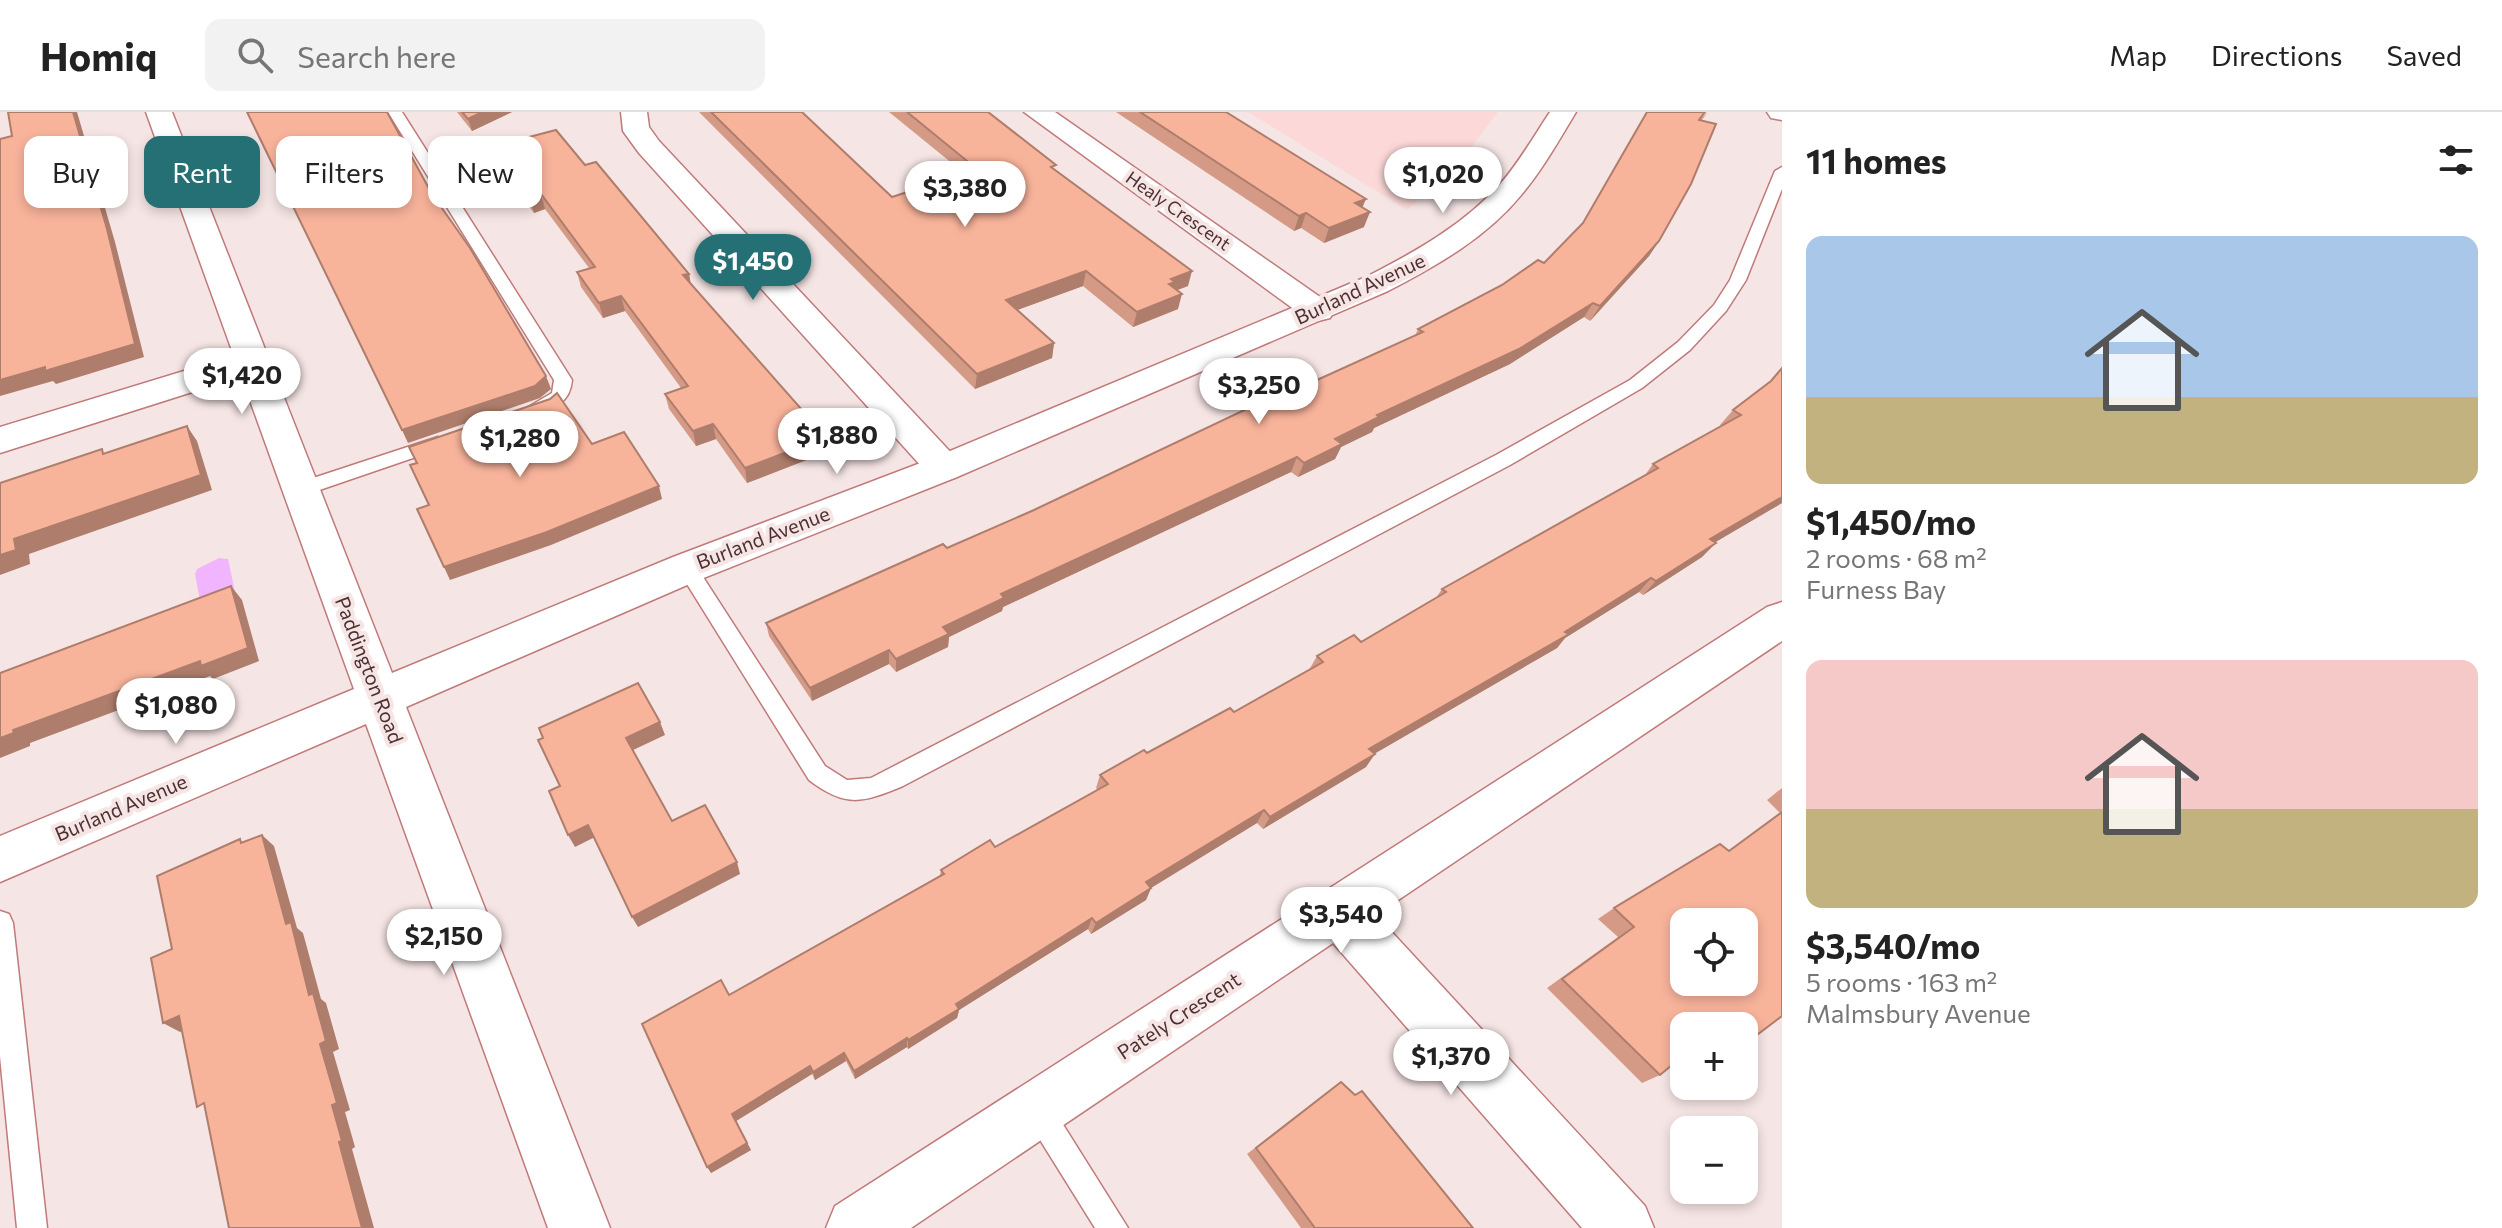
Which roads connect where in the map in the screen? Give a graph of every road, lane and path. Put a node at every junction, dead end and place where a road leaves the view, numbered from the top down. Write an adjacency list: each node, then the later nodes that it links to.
1 (159, 112): 8 (street, Paddington Road)
2 (395, 112): 9 (lane)
3 (634, 112): 12 (street)
4 (1037, 112): 7 (street, Healy Crescent)
5 (1563, 112): 7 (street, Burland Avenue)
6 (1782, 171): 14 (lane)
7 (1318, 311): 12 (street, Burland Avenue)
8 (253, 361): 11 (street); 13 (street, Paddington Road)
9 (518, 415)
10 (461, 435): 13 (lane)
11 (0, 440)
12 (944, 468): 14 (street, Burland Avenue)
13 (302, 489): 16 (street, Paddington Road)
14 (687, 568): 16 (street, Burland Avenue)
15 (1782, 619): 18 (street, Pately Crescent)
16 (380, 698): 17 (street, Burland Avenue); 22 (street, Paddington Road)
17 (0, 859)
18 (1338, 911): 20 (street, Pately Crescent); 25 (street)
19 (0, 923): 21 (lane)
20 (1037, 1109): 23 (street, Pately Crescent); 24 (lane)
21 (32, 1228)
22 (579, 1228)
23 (857, 1228)
24 (1113, 1228)
25 (1623, 1228)

